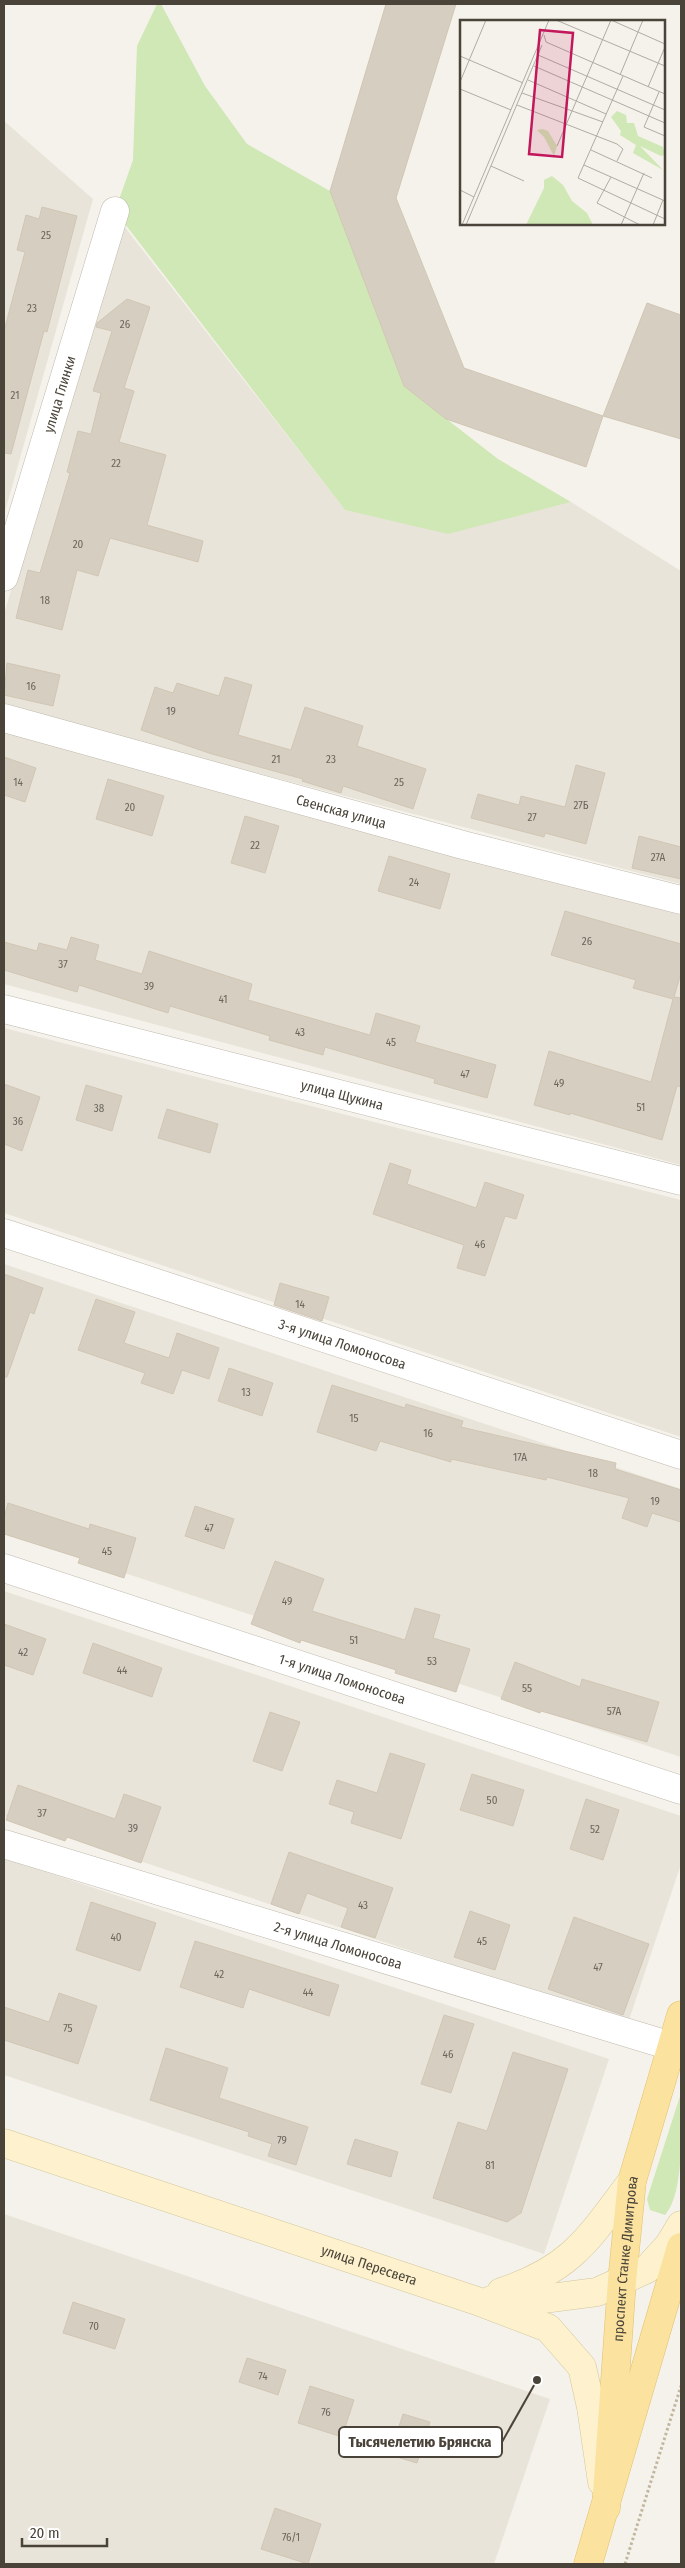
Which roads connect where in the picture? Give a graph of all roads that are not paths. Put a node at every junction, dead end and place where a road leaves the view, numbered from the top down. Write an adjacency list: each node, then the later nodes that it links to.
1 (115, 211): 2 (street, улица Глинки)
2 (4, 577)
3 (4, 718): 4 (street, Свенская улица)
4 (681, 900)
5 (4, 1010): 6 (street, улица Щукина)
6 (681, 1181)
7 (4, 1233): 8 (street, 3-я улица Ломоносова)
8 (681, 1455)
9 (4, 1568): 10 (street, 1-я улица Ломоносова)
10 (681, 1790)
11 (4, 1844): 13 (street, 2-я улица Ломоносова)
12 (681, 2015): 13 (main road, проспект Станке Димитрова)
13 (671, 2046): 15 (main road, проспект Станке Димитрова)
14 (4, 2143): 19 (main road, улица Пересвета)
15 (632, 2181): 18 (main road, проспект Станке Димитрова); 19 (main road)
16 (681, 2225): 18 (main road)
17 (681, 2247): 20 (main road, проспект Станке Димитрова)
18 (622, 2281): 19 (main road); 20 (main road, проспект Станке Димитрова)
19 (477, 2301): 20 (main road, улица Пересвета)
20 (606, 2508): 21 (main road, проспект Станке Димитрова)
21 (588, 2564)

